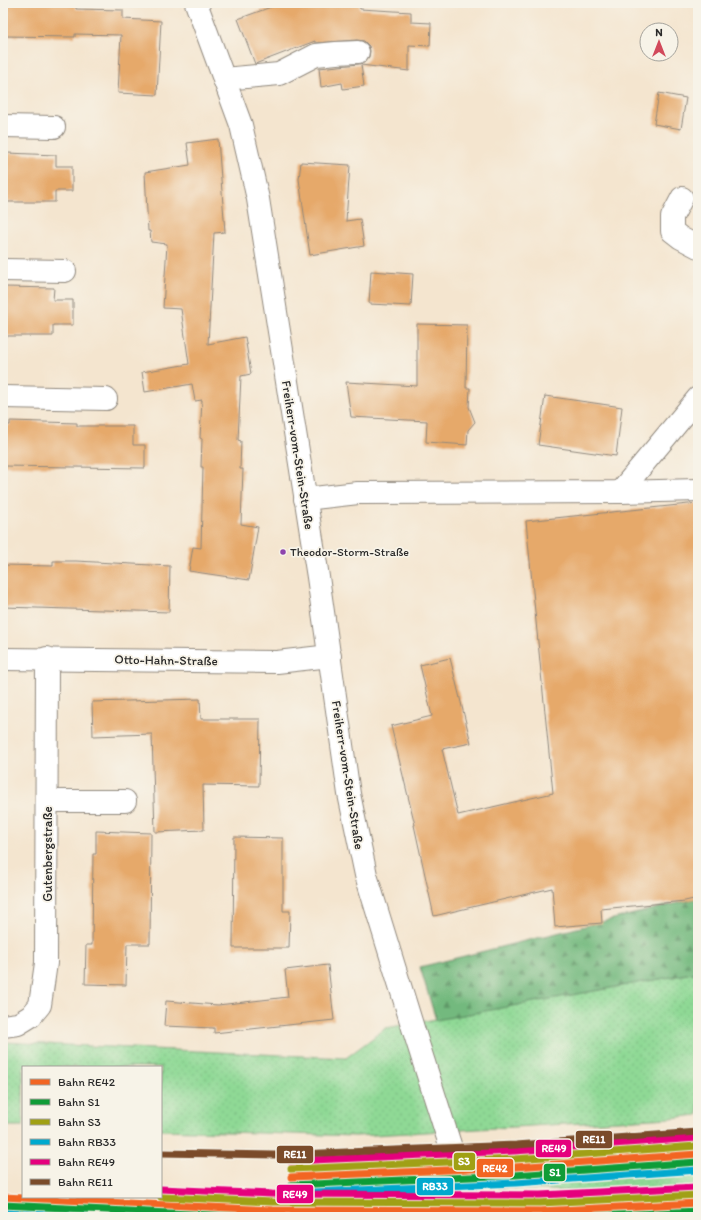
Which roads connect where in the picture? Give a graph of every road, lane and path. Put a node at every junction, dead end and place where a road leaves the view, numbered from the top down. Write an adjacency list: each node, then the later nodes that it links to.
1 (196, 3): 3 (street, Freiherr-vom-Stein-Straße)
2 (358, 52): 3 (street)
3 (224, 79): 15 (street, Freiherr-vom-Stein-Straße)
4 (3, 126): 5 (street)
5 (54, 127)
6 (682, 198): 7 (street)
7 (698, 247)
8 (3, 270): 9 (street)
9 (65, 271)
10 (3, 398): 12 (street)
11 (698, 398): 14 (street)
12 (106, 399)
13 (698, 490): 14 (street)
14 (620, 492): 15 (street)
15 (305, 499): 16 (street, Freiherr-vom-Stein-Straße)
16 (330, 656): 17 (street, Otto-Hahn-Straße); 22 (street, Freiherr-vom-Stein-Straße)
17 (47, 658): 18 (street, Otto-Hahn-Straße); 19 (street, Gutenbergstraße)
18 (3, 659)
19 (47, 801): 20 (street); 21 (street, Gutenbergstraße)
20 (125, 801)
21 (3, 1026)
22 (473, 1217)

